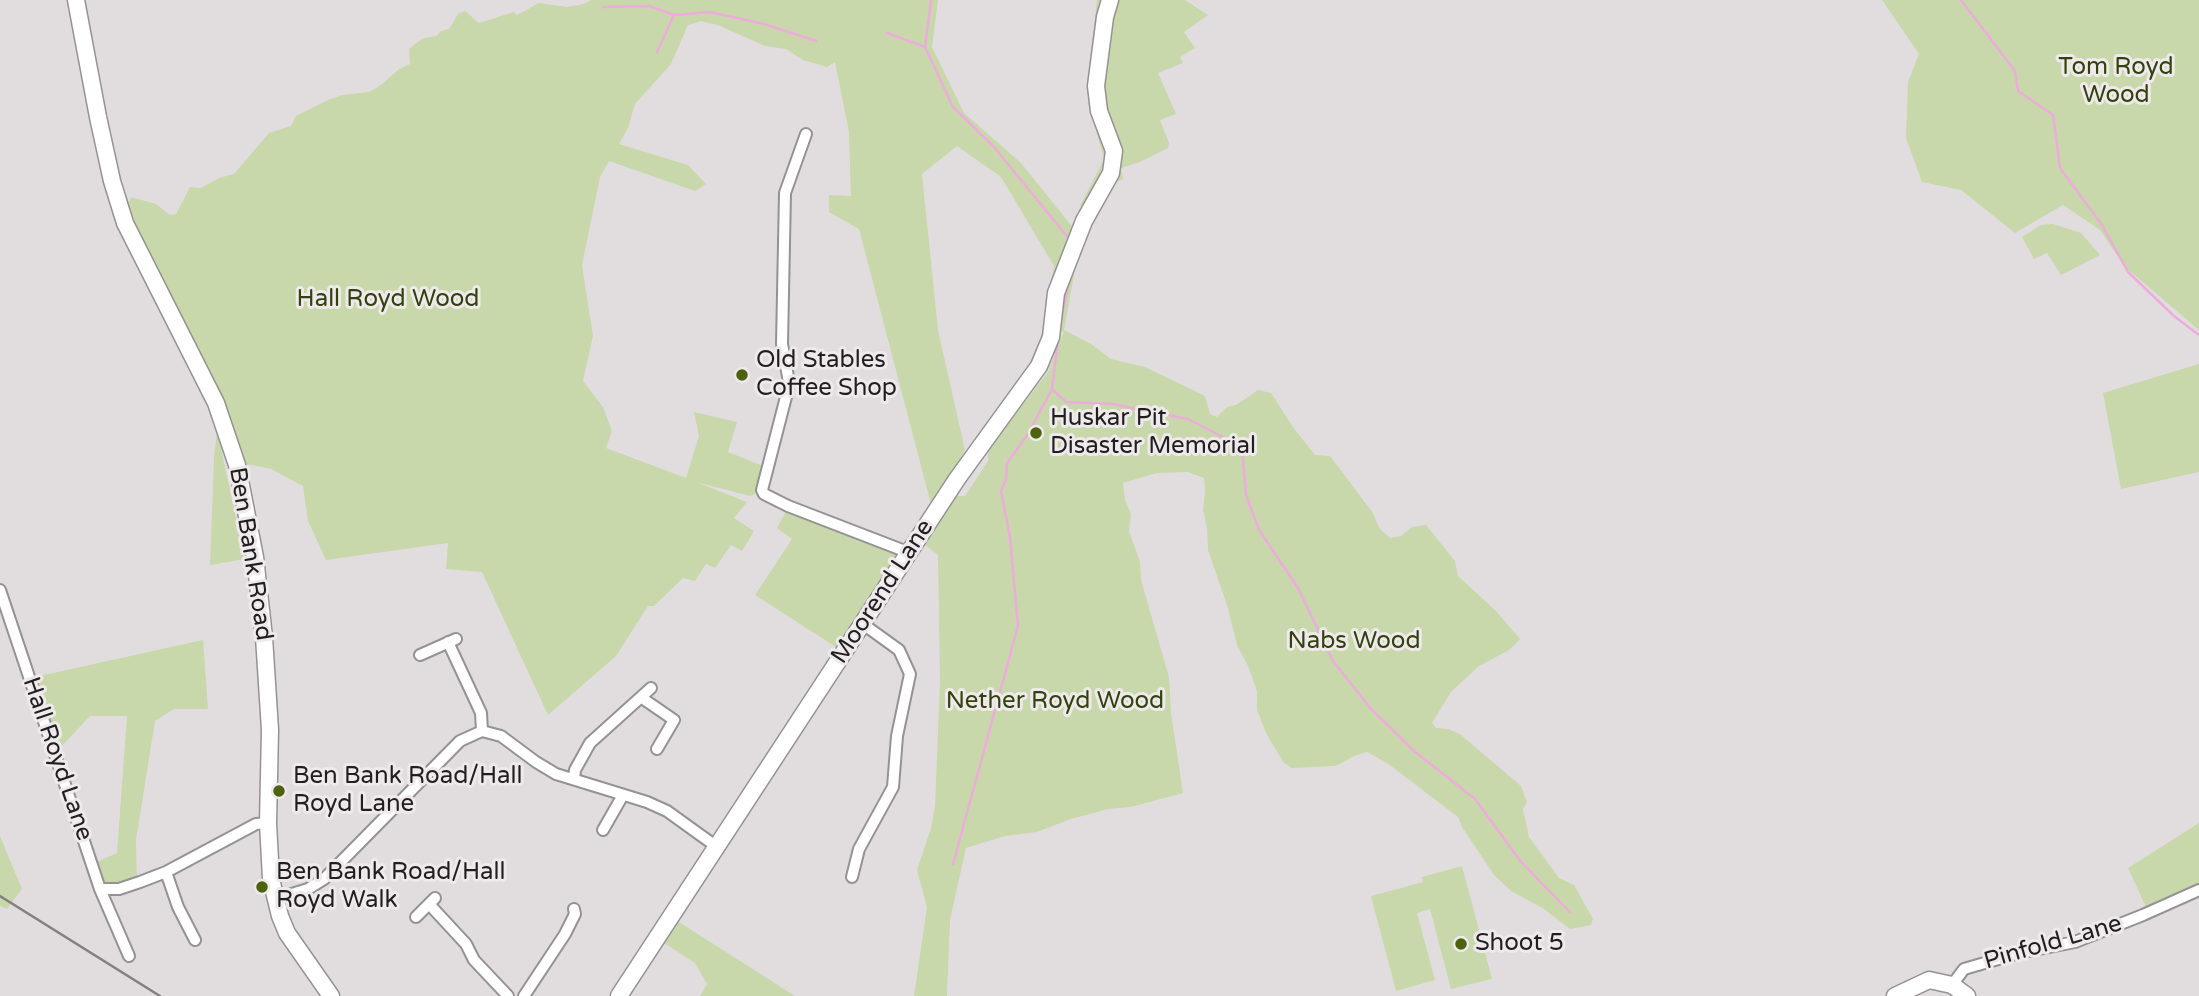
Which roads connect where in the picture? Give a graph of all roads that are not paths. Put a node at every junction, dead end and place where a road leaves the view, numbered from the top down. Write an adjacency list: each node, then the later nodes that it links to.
1 (76, 0): 14 (street, Ben Bank Road)
2 (1110, 0): 4 (street, Moorend Lane)
3 (806, 134): 4 (street)
4 (910, 553): 6 (street, Moorend Lane)
5 (0, 590): 19 (street, Hall Royd Lane)
6 (863, 624): 16 (street, Moorend Lane); 18 (street)
7 (427, 655): 10 (street)
8 (652, 688): 9 (street)
9 (642, 698): 11 (street); 12 (street)
10 (482, 731): 12 (street); 21 (street)
11 (657, 749)
12 (574, 779): 13 (street)
13 (623, 795): 15 (street); 16 (street)
14 (268, 823): 17 (street); 21 (street, Ben Bank Road)
15 (603, 830)
16 (717, 847): 30 (street, Moorend Lane)
17 (166, 872): 19 (street); 24 (street)
18 (852, 877)
19 (100, 889): 25 (street, Hall Royd Lane)
20 (2199, 890): 26 (street, Pinfold Lane)
21 (275, 899): 27 (street, Ben Bank Road)
22 (575, 909): 29 (street)
23 (416, 917): 28 (street)
24 (195, 940)
25 (129, 956)
26 (1952, 985): 31 (street); 32 (street)
27 (331, 996)
28 (508, 996)
29 (524, 996)
30 (619, 996)
31 (1895, 996)
32 (1967, 996)

